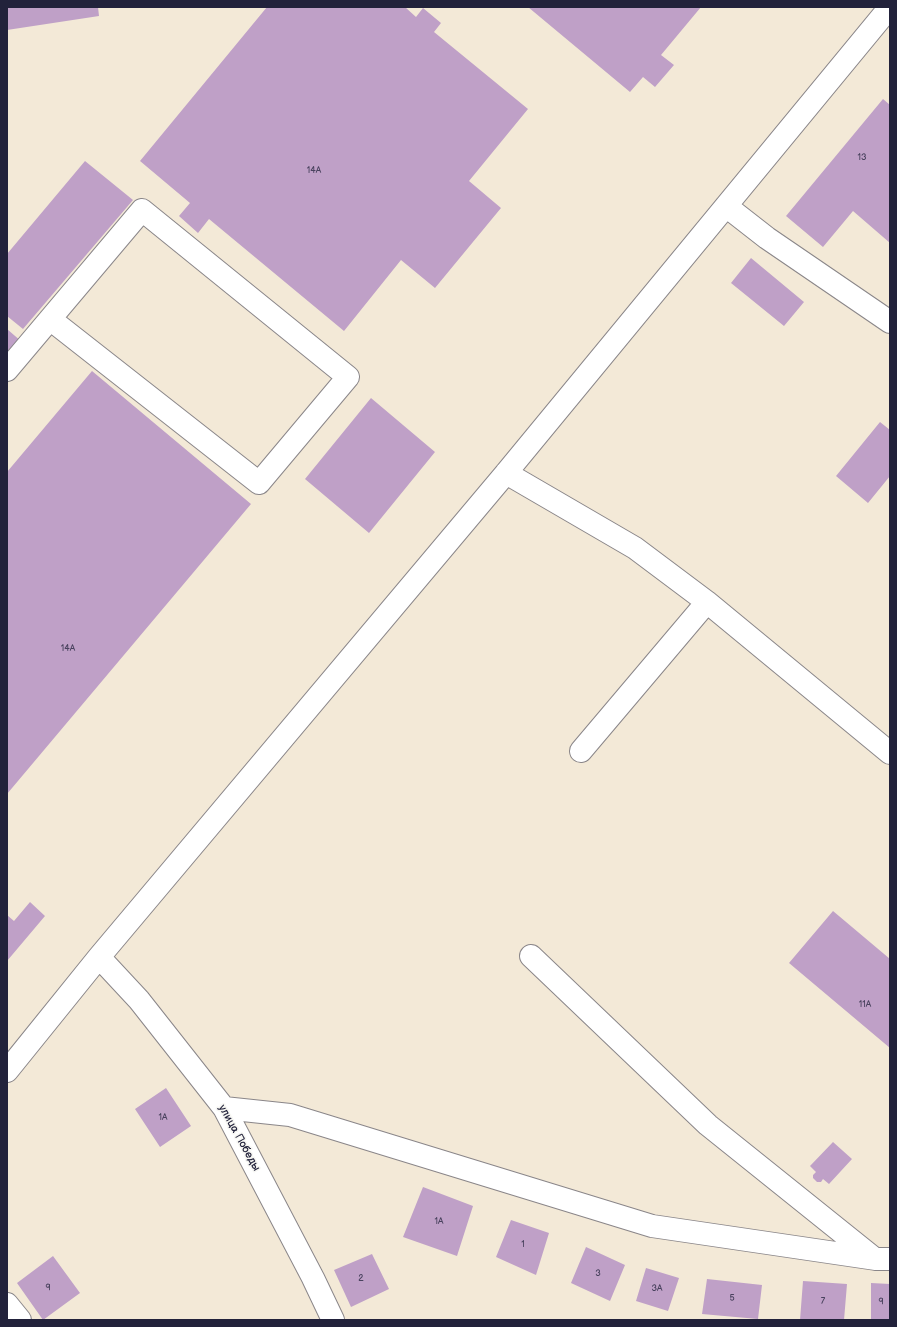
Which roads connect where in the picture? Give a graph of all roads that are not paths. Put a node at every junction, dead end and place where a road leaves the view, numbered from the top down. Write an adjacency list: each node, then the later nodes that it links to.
1 (890, 7): 2 (street)
2 (726, 206): 4 (street); 6 (street)
3 (50, 319): 3 (street); 5 (street)
4 (890, 322)
5 (7, 370)
6 (506, 473): 7 (street); 11 (street)
7 (707, 602): 8 (street); 9 (street)
8 (581, 751)
9 (890, 753)
10 (531, 956): 14 (street)
11 (99, 957): 12 (street); 13 (street, улица Победы)
12 (7, 1071)
13 (224, 1108): 14 (street); 17 (street, улица Победы)
14 (883, 1259)
15 (7, 1304): 16 (street)
16 (20, 1320)
17 (333, 1320)

